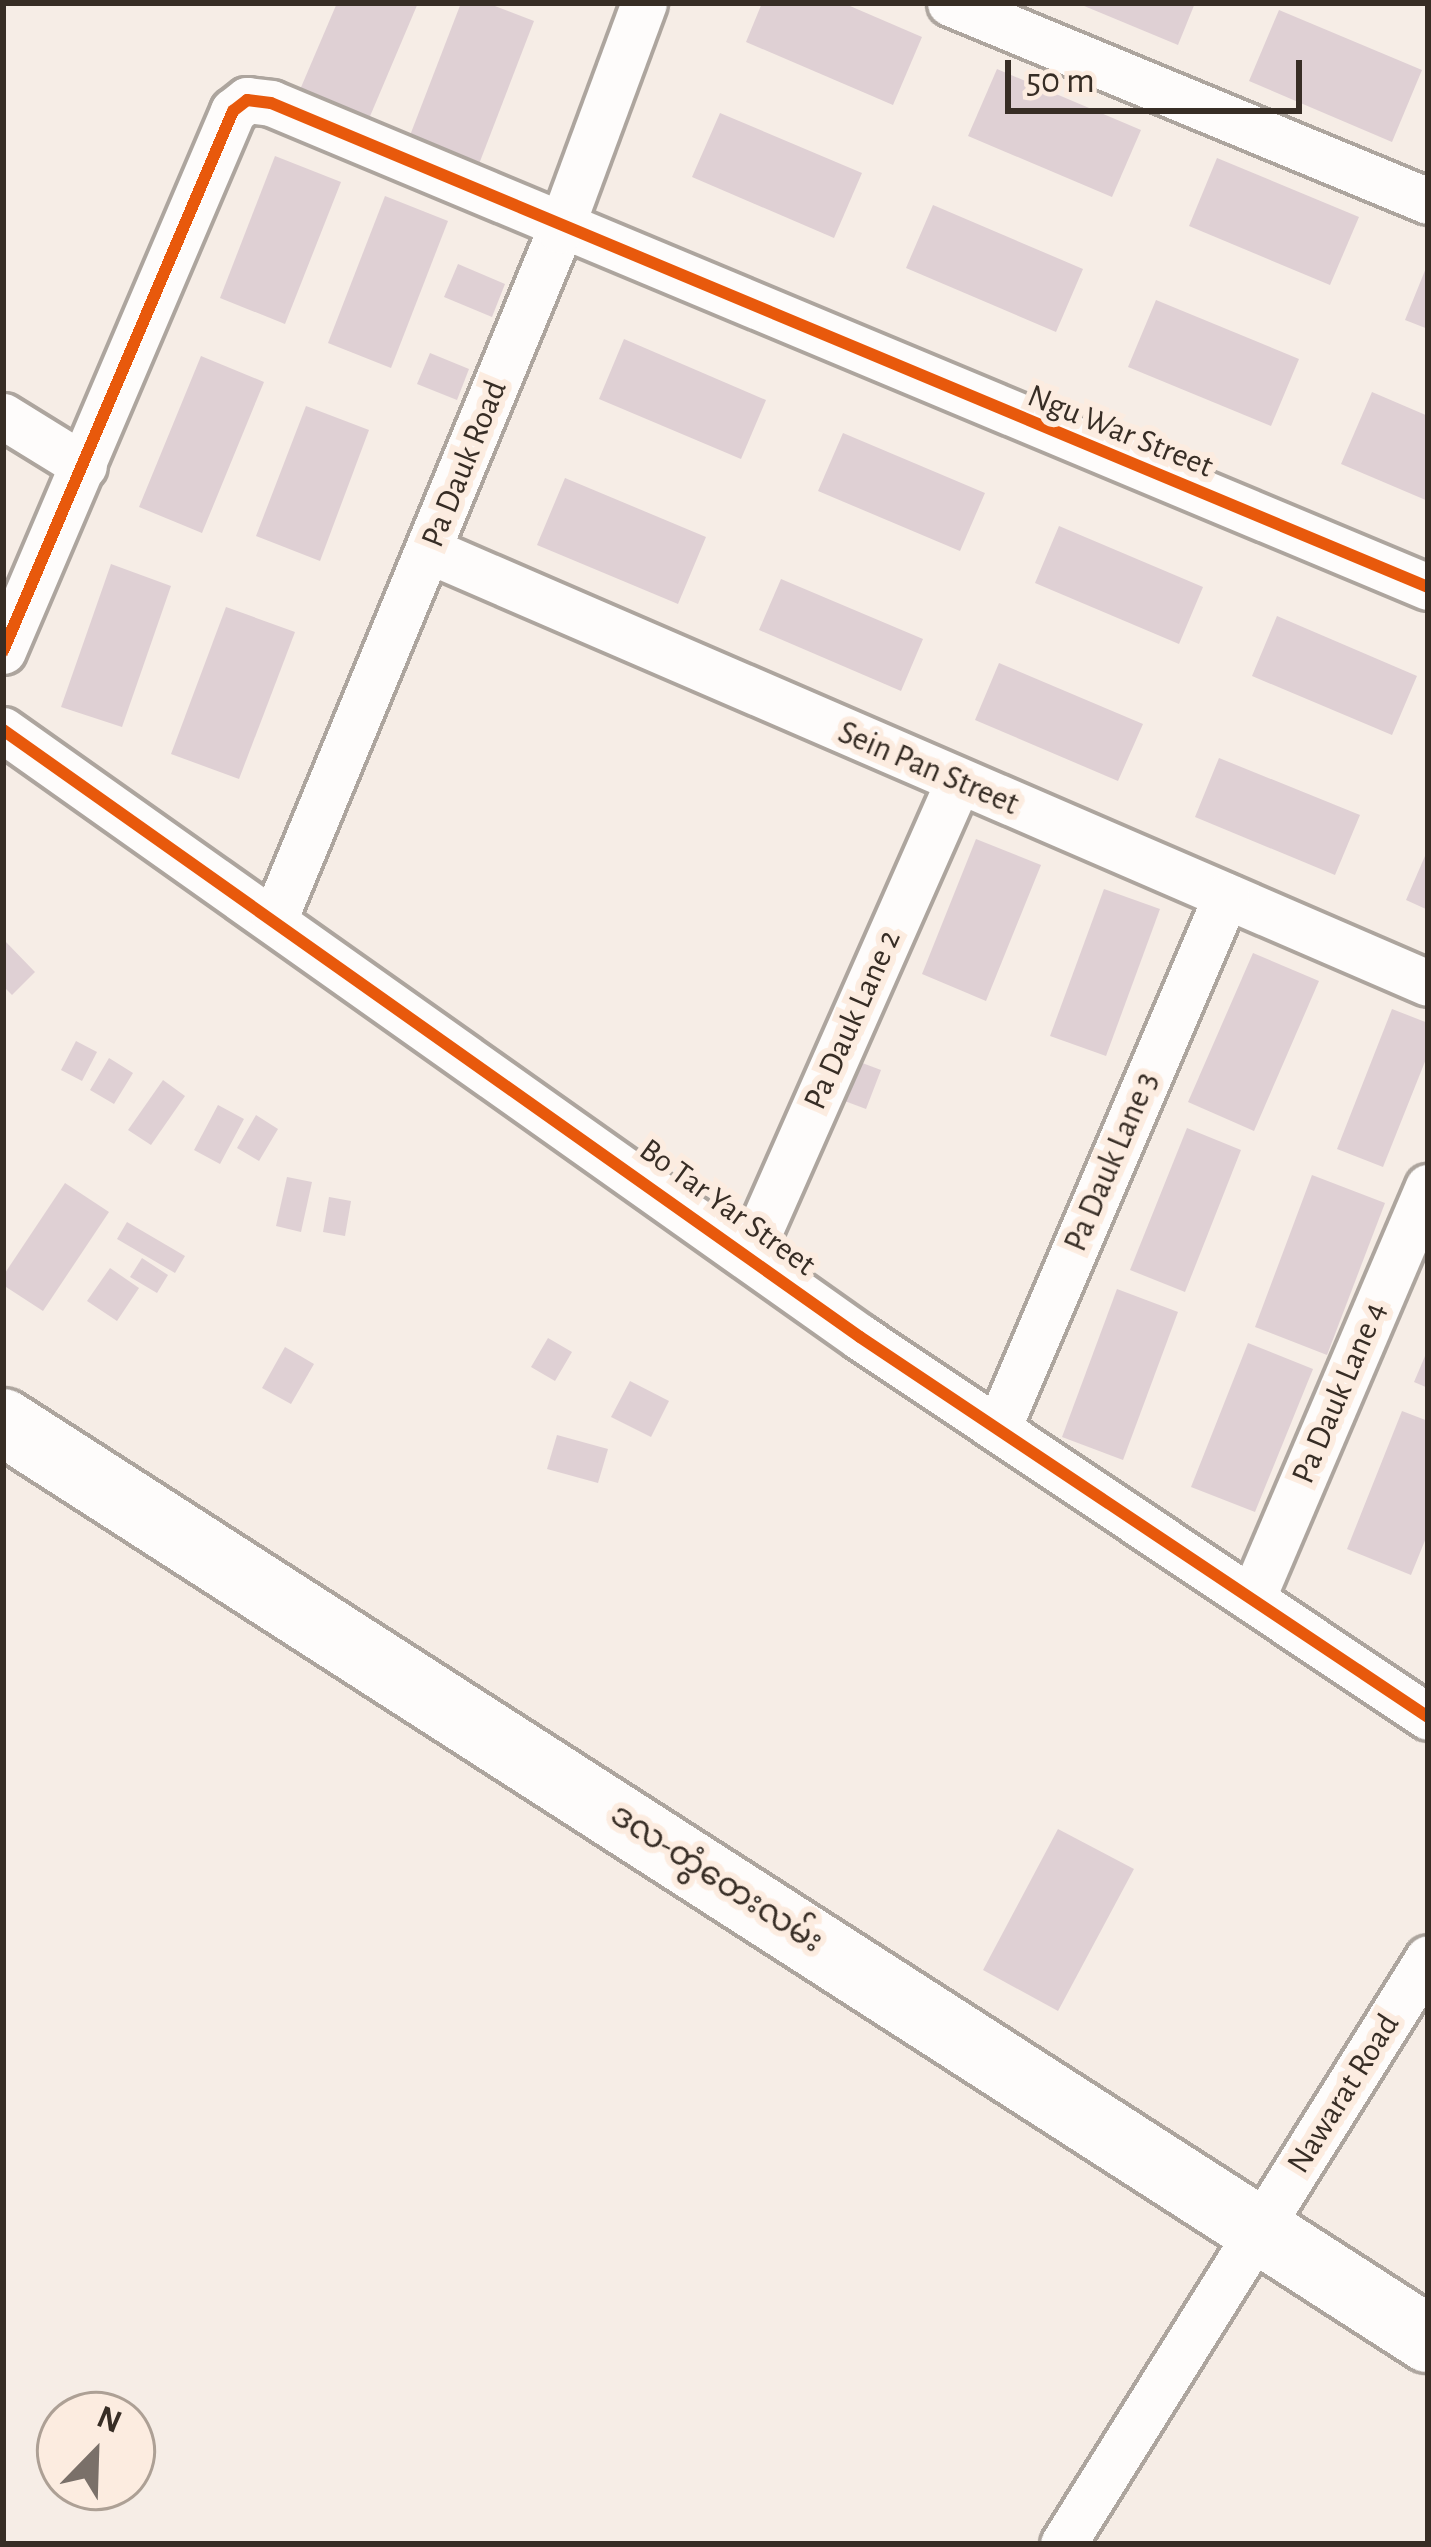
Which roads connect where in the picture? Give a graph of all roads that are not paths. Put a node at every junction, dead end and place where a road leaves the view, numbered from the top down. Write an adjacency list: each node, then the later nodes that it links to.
1 (644, 3): 4 (street, Pa Dauk Road)
2 (950, 3): 3 (street)
3 (1428, 201)
4 (560, 230): 6 (street, Ngu War Street); 7 (street, Pa Dauk Road); 8 (street, Ngu War Street)
5 (3, 416): 6 (street)
6 (83, 466): 9 (street)
7 (430, 551): 11 (street, Sein Pan Street); 13 (street, Pa Dauk Road)
8 (1428, 587)
9 (3, 651)
10 (3, 730): 13 (street, Bo Tar Yar Street)
11 (957, 784): 12 (street, Sein Pan Street); 16 (street, Pa Dauk Lane 2)
12 (1226, 896): 14 (street, Sein Pan Street); 18 (street, Pa Dauk Lane 3)
13 (274, 920): 16 (street, Bo Tar Yar Street)
14 (1428, 982)
15 (1428, 1187): 19 (street, Pa Dauk Lane 4)
16 (749, 1255): 18 (street, Bo Tar Yar Street)
17 (3, 1422): 22 (main road, ဒလ-တွံတေးလမ်း)
18 (998, 1428): 19 (street, Bo Tar Yar Street)
19 (1252, 1599): 20 (street, Bo Tar Yar Street)
20 (1428, 1717)
21 (1428, 1958): 22 (street, Nawarat Road)
22 (1261, 2230): 23 (main road, ဒလ-တွံတေးလမ်း); 24 (street, Nawarat Road)
23 (1428, 2339)
24 (1063, 2544)

